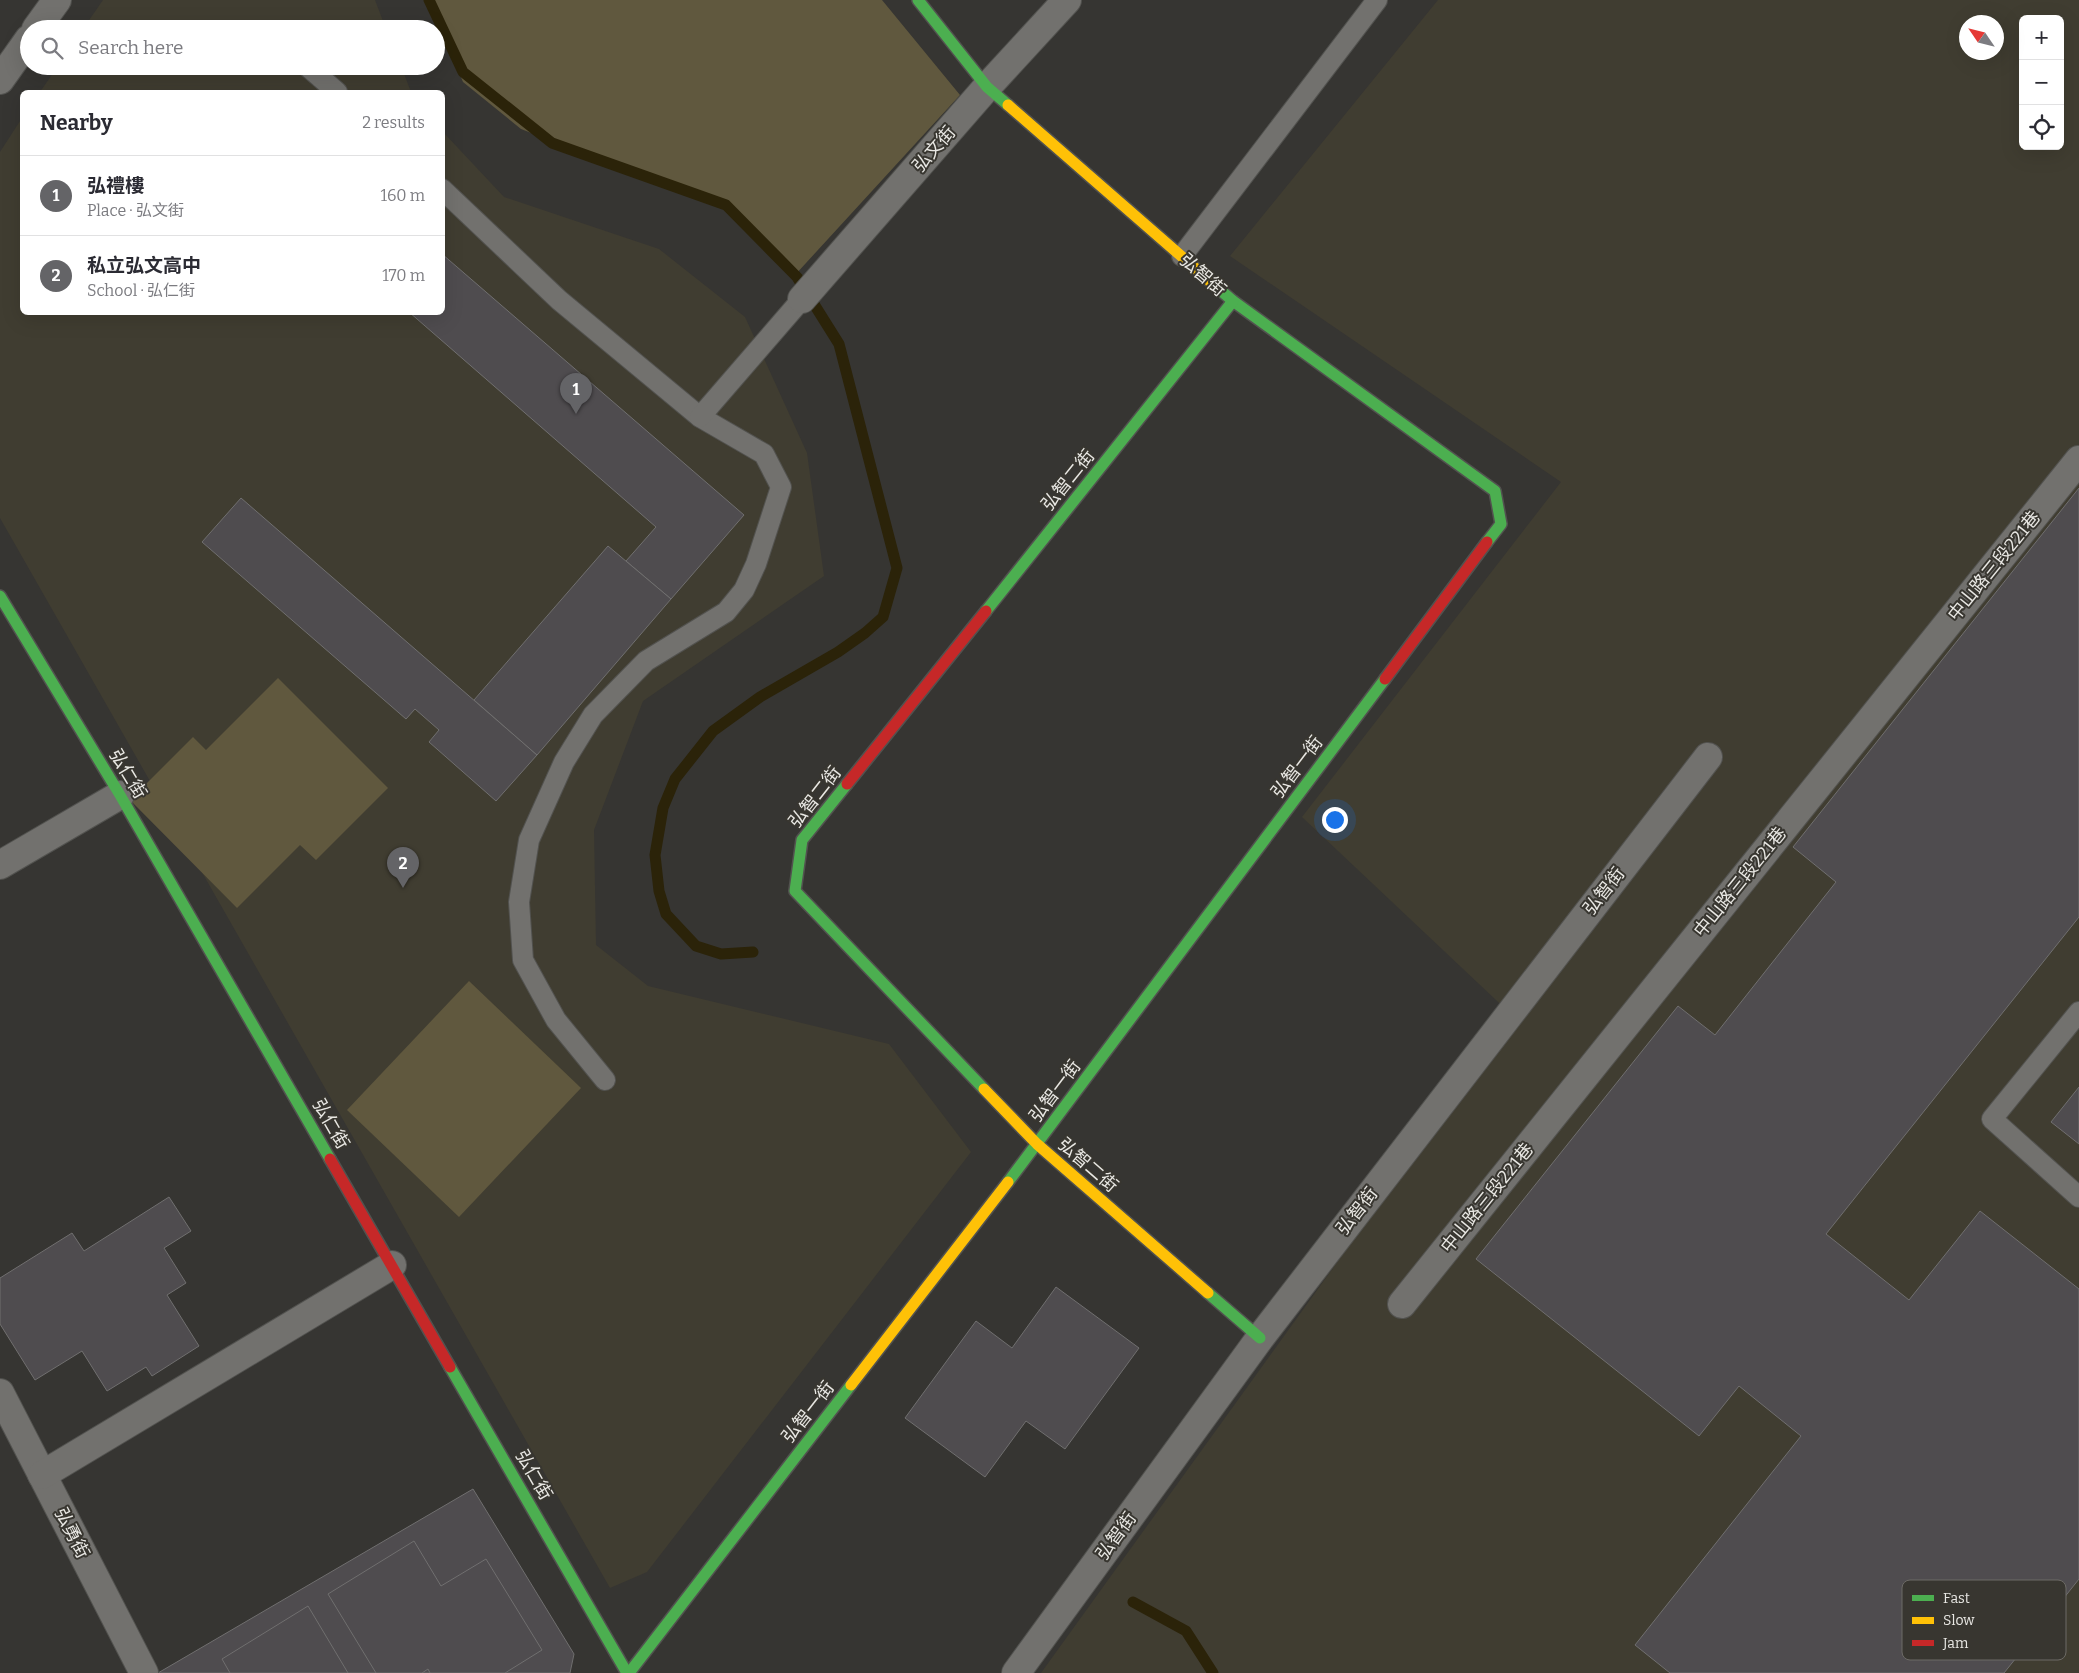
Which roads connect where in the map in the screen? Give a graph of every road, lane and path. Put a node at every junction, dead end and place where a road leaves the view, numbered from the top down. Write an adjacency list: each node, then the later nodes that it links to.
1 (56, 0): 5 (street)
2 (918, 0): 9 (street, 弘智街)
3 (1067, 0): 9 (street, 弘文街)
4 (1377, 0): 12 (lane)
5 (42, 20)
6 (20, 52): 8 (street)
7 (317, 75): 10 (lane)
8 (0, 80)
9 (987, 87): 12 (street, 弘智街); 13 (street, 弘文街)
10 (335, 90)
11 (445, 192): 15 (lane)
12 (1182, 256): 14 (street, 弘智街)
13 (802, 299): 15 (lane)
14 (1233, 301): 17 (street, 弘智街); 24 (street, 弘智二街)
15 (700, 417): 23 (lane)
16 (2079, 460): 27 (street, 中山路三段221巷)
17 (1501, 524): 24 (street, 弘智一街)
18 (0, 596): 20 (street, 弘仁街)
19 (1708, 757): 28 (street, 弘智街)
20 (120, 795): 21 (street); 26 (street, 弘仁街)
21 (0, 865)
22 (2079, 1012): 25 (lane)
23 (605, 1080)
24 (1037, 1144): 28 (street, 弘智二街); 32 (street, 弘智一街)
25 (2079, 1197)
26 (392, 1265): 30 (street); 32 (street, 弘仁街)
27 (1402, 1304)
28 (1260, 1338): 33 (street, 弘智街)
29 (0, 1393): 30 (street, 弘勇街)
30 (42, 1475): 31 (street, 弘勇街)
31 (144, 1673)
32 (628, 1673)
33 (1016, 1673)

